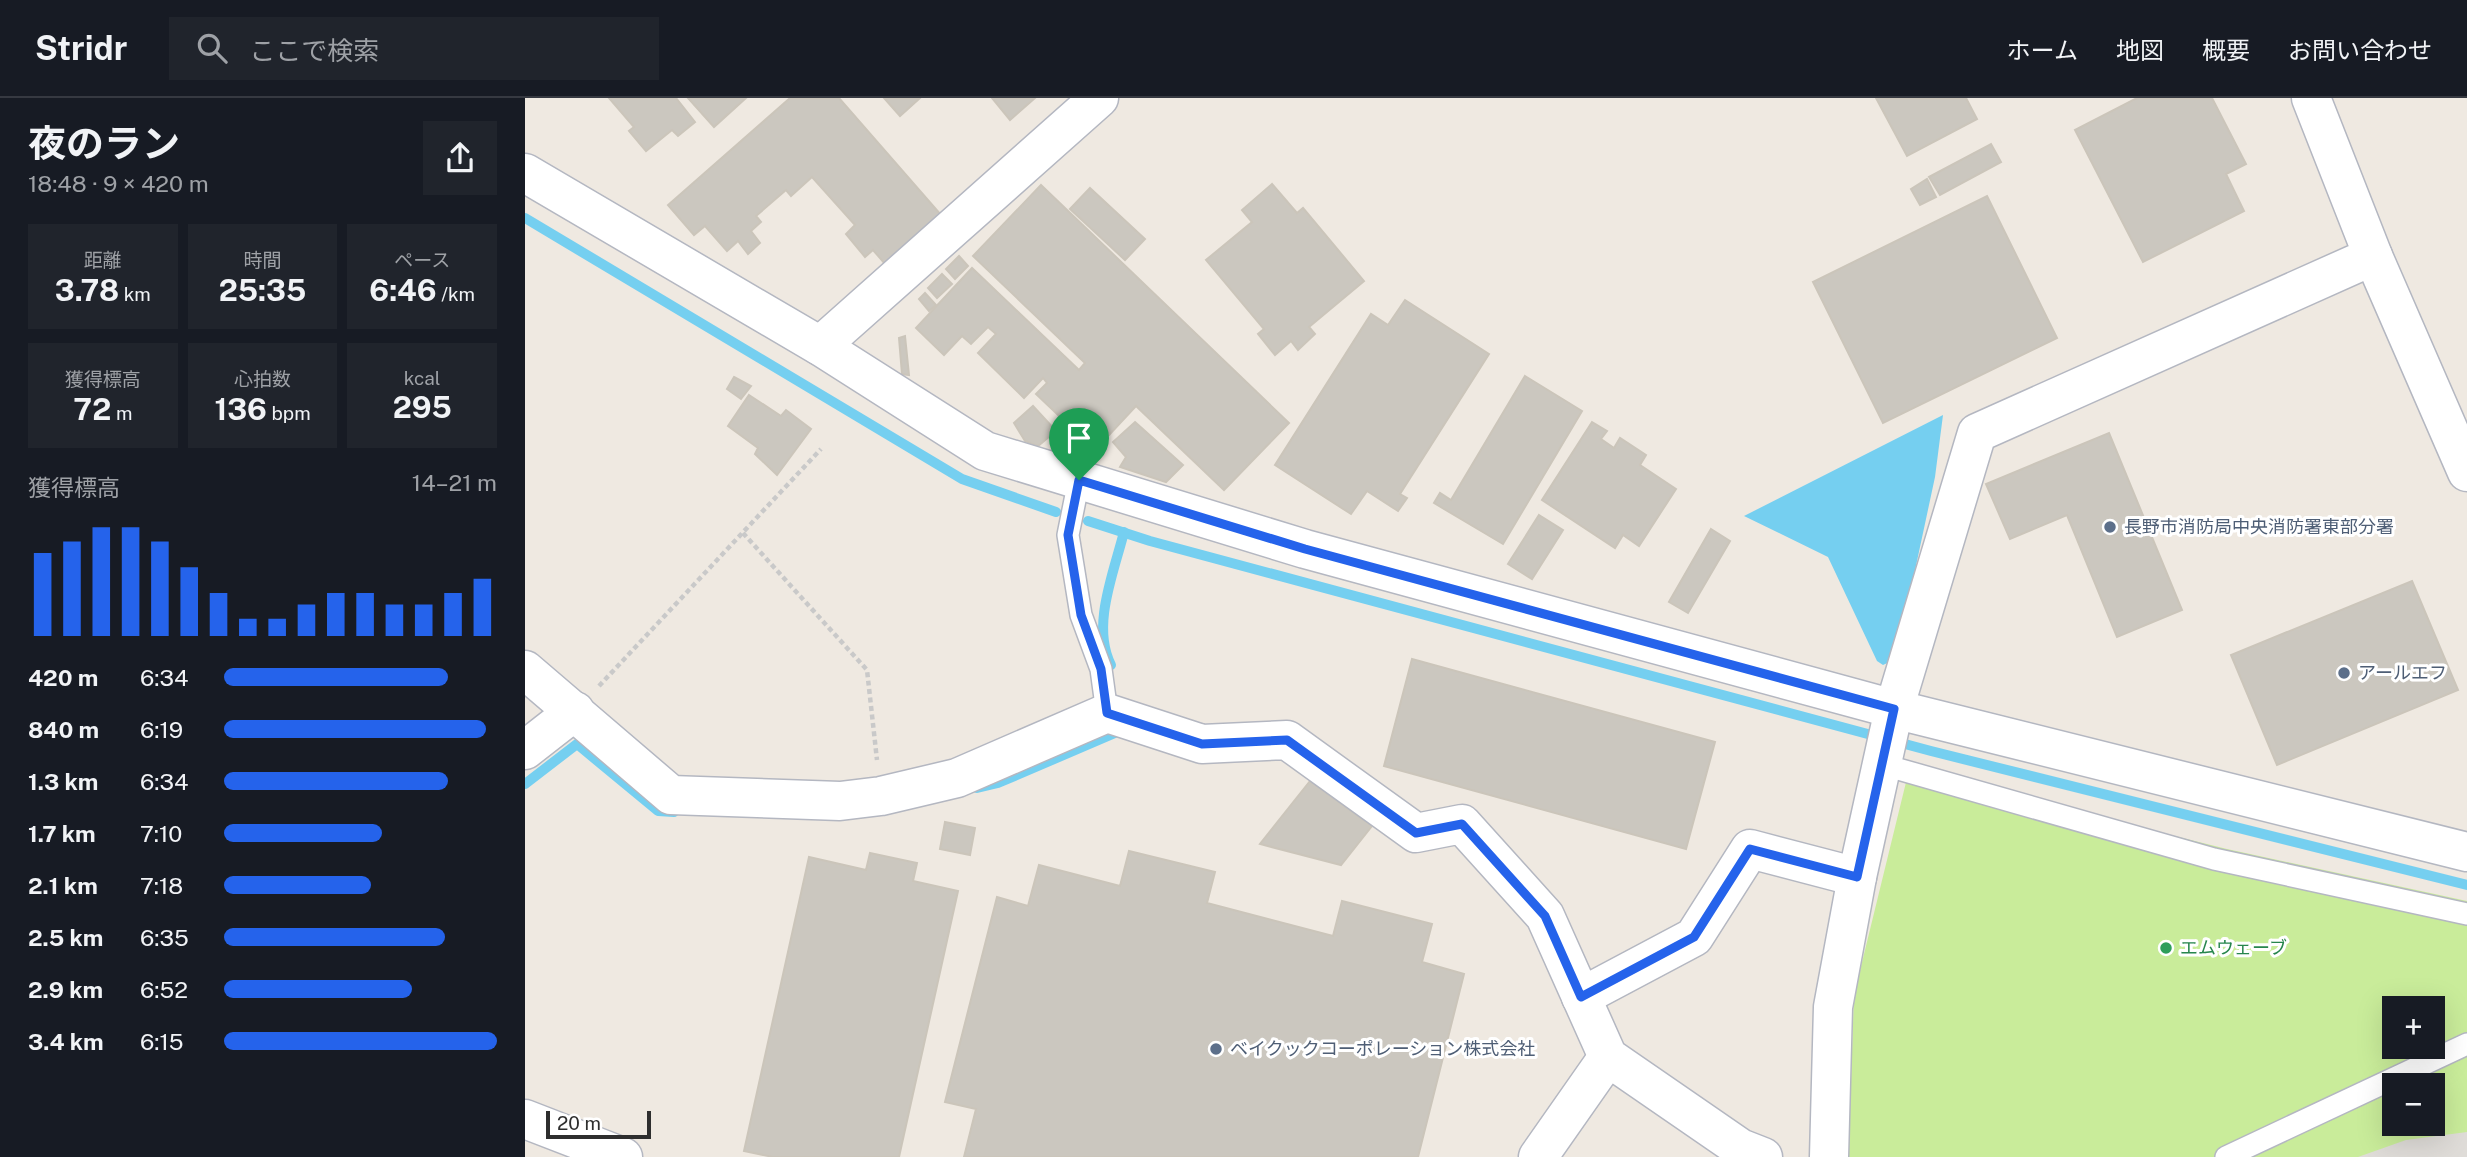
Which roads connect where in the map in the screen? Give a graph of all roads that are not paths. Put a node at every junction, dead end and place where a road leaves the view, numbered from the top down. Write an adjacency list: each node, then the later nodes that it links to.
1 (1099, 98): 5 (street)
2 (2311, 98): 4 (street)
3 (525, 173): 5 (street)
4 (2373, 256): 6 (street); 11 (street)
5 (820, 346): 7 (street)
6 (2467, 472)
7 (1079, 480): 10 (lane); 11 (street)
8 (525, 670): 9 (street)
9 (575, 711): 10 (street); 12 (street)
10 (1107, 713): 16 (street)
11 (1889, 738): 13 (street); 14 (street); 15 (lane)
12 (525, 750)
13 (2467, 852)
14 (1857, 877): 16 (street); 23 (street)
15 (2467, 914)
16 (1581, 997): 18 (street)
17 (2467, 1044): 24 (lane)
18 (1608, 1057): 21 (street); 22 (street)
19 (525, 1119): 20 (street)
20 (623, 1157)
21 (1538, 1157)
22 (1763, 1157)
23 (1829, 1157)
24 (2226, 1157)

